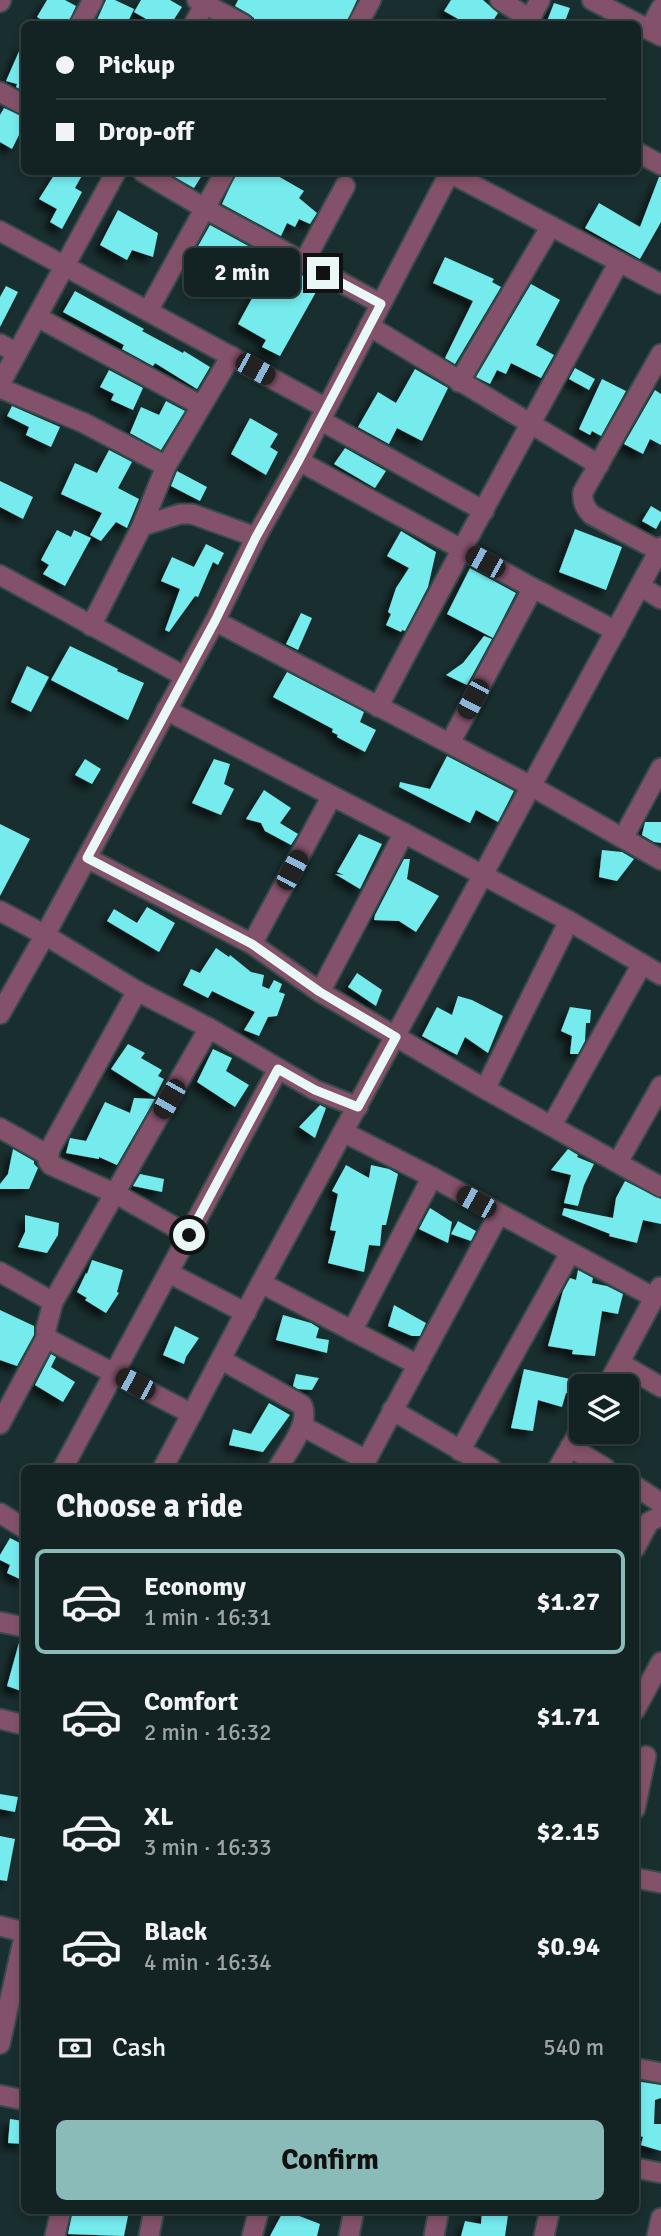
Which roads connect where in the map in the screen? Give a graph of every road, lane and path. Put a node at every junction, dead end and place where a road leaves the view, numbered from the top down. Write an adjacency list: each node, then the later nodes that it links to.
1 (93, 0): 8 (street)
2 (371, 0): 11 (street)
3 (500, 0): 12 (street)
4 (540, 0): 13 (street)
5 (592, 0): 14 (street)
6 (203, 1): 9 (street); 10 (street)
7 (661, 8): 15 (street)
8 (82, 21)
9 (195, 21)
10 (238, 21)
11 (361, 21)
12 (527, 21)
13 (529, 21)
14 (632, 21)
15 (655, 33)
16 (0, 92): 17 (street)
17 (21, 103)
18 (641, 154): 19 (street)
19 (661, 165)
20 (114, 175): 31 (street)
21 (148, 175): 26 (street)
22 (223, 175): 26 (street)
23 (448, 175): 33 (street)
24 (456, 175): 27 (street)
25 (345, 186): 29 (street)
26 (205, 208): 29 (street); 34 (street)
27 (551, 226): 30 (street); 40 (street)
28 (0, 231): 31 (street)
29 (304, 262): 33 (street)
30 (619, 262): 32 (street); 44 (street)
31 (65, 265): 34 (street); 35 (street)
32 (661, 284)
33 (381, 304): 36 (street)
34 (148, 311): 39 (street)
35 (37, 317): 37 (street); 42 (street)
36 (369, 326): 40 (street); 43 (street)
37 (8, 349): 41 (street)
38 (661, 354): 46 (street)
39 (231, 356): 42 (street); 43 (street)
40 (459, 382): 44 (street)
41 (0, 386): 47 (street)
42 (200, 405): 47 (street)
43 (323, 414): 45 (street); 48 (street)
44 (530, 424): 46 (street); 48 (street)
45 (299, 460): 50 (street); 51 (street)
46 (599, 465): 52 (street)
47 (166, 466): 49 (street)
48 (484, 511): 51 (street)
49 (142, 526): 50 (street); 58 (street)
50 (256, 537): 57 (street)
51 (462, 549): 55 (street); 61 (street)
52 (660, 549): 54 (street)
53 (0, 575): 58 (street)
54 (640, 586): 56 (street); 59 (street)
55 (533, 588): 59 (street); 63 (street)
56 (661, 599)
57 (215, 621): 60 (street); 61 (street)
58 (91, 626): 60 (street)
59 (617, 631): 65 (street)
60 (184, 676): 62 (street)
61 (378, 707): 63 (street)
62 (166, 710): 66 (street); 69 (street)
63 (450, 743): 65 (street)
64 (661, 768): 68 (street)
65 (531, 786): 68 (street); 71 (street)
66 (332, 796): 67 (street); 75 (street)
67 (404, 833): 71 (street); 79 (street)
68 (623, 838): 70 (street)
69 (87, 858): 74 (street); 75 (street)
70 (661, 860)
71 (483, 876): 73 (street); 82 (street)
72 (0, 911): 74 (street)
73 (569, 921): 76 (street); 85 (street)
74 (45, 934): 78 (street); 80 (street)
75 (252, 944): 79 (street)
76 (642, 964): 77 (street); 87 (street)
77 (661, 975)
78 (137, 991): 81 (street); 90 (street)
79 (320, 992): 82 (street)
80 (0, 1014)
81 (209, 1028): 83 (street); 94 (street)
82 (396, 1037): 85 (street); 86 (street)
83 (278, 1069): 86 (street); 96 (street)
84 (661, 1086): 91 (street)
85 (485, 1089): 87 (street)
86 (358, 1107): 89 (street)
87 (552, 1125): 91 (street)
88 (0, 1128): 90 (street)
89 (343, 1132): 92 (street); 100 (street)
90 (48, 1155): 94 (street)
91 (618, 1162): 93 (street)
92 (432, 1177): 95 (street); 104 (street)
93 (661, 1187)
94 (116, 1194): 96 (street); 102 (street)
95 (499, 1214): 97 (street); 108 (street)
96 (189, 1235): 99 (street)
97 (570, 1253): 101 (street); 118 (street)
98 (0, 1272): 102 (street)
99 (170, 1273): 103 (street); 109 (street)
100 (261, 1283): 103 (street); 104 (street)
101 (658, 1292): 107 (street)
102 (53, 1302): 105 (street)
103 (246, 1313): 106 (street)
104 (352, 1331): 108 (street)
105 (46, 1338): 109 (street); 114 (street)
106 (222, 1360): 113 (street); 115 (street)
107 (620, 1363): 110 (street); 111 (street)
108 (418, 1365): 112 (street)
109 (116, 1374): 113 (street); 120 (street)
110 (614, 1374)
111 (661, 1387)
112 (392, 1410): 118 (street); 119 (street)
113 (192, 1414): 121 (street)
114 (0, 1424)
115 (302, 1426): 119 (street); 122 (street)
116 (572, 1444): 117 (street)
117 (570, 1447): 124 (street); 125 (street)
118 (460, 1451): 123 (street)
119 (364, 1464)
120 (66, 1465)
121 (165, 1465)
122 (280, 1465)
123 (486, 1465)
124 (560, 1465)
125 (601, 1465)
126 (639, 1488): 127 (street)
127 (661, 1503)
128 (0, 1514): 130 (street)
129 (661, 1516): 131 (street)
130 (21, 1526)
131 (639, 1541)
132 (0, 1622): 133 (street)
133 (21, 1626)
134 (661, 1662): 135 (street)
135 (639, 1703)
136 (0, 1719): 137 (street)
137 (21, 1723)
138 (647, 1756): 139 (street)
139 (639, 1791)
140 (639, 1879): 141 (street)
141 (661, 1883)
142 (0, 1926): 143 (street)
143 (21, 1934)
144 (21, 1967): 145 (street)
145 (18, 1999): 146 (street)
146 (1, 2037)
147 (639, 2069): 148 (street)
148 (661, 2073)
149 (0, 2095): 150 (street)
150 (21, 2099)
151 (639, 2169): 152 (street)
152 (661, 2173)
153 (60, 2214): 160 (street)
154 (153, 2214): 161 (street)
155 (257, 2214): 162 (street)
156 (353, 2214): 163 (street)
157 (438, 2214): 164 (street)
158 (549, 2214): 165 (street)
159 (661, 2218): 166 (street)
160 (55, 2236)
161 (149, 2236)
162 (252, 2236)
163 (349, 2236)
164 (434, 2236)
165 (544, 2236)
166 (657, 2236)

